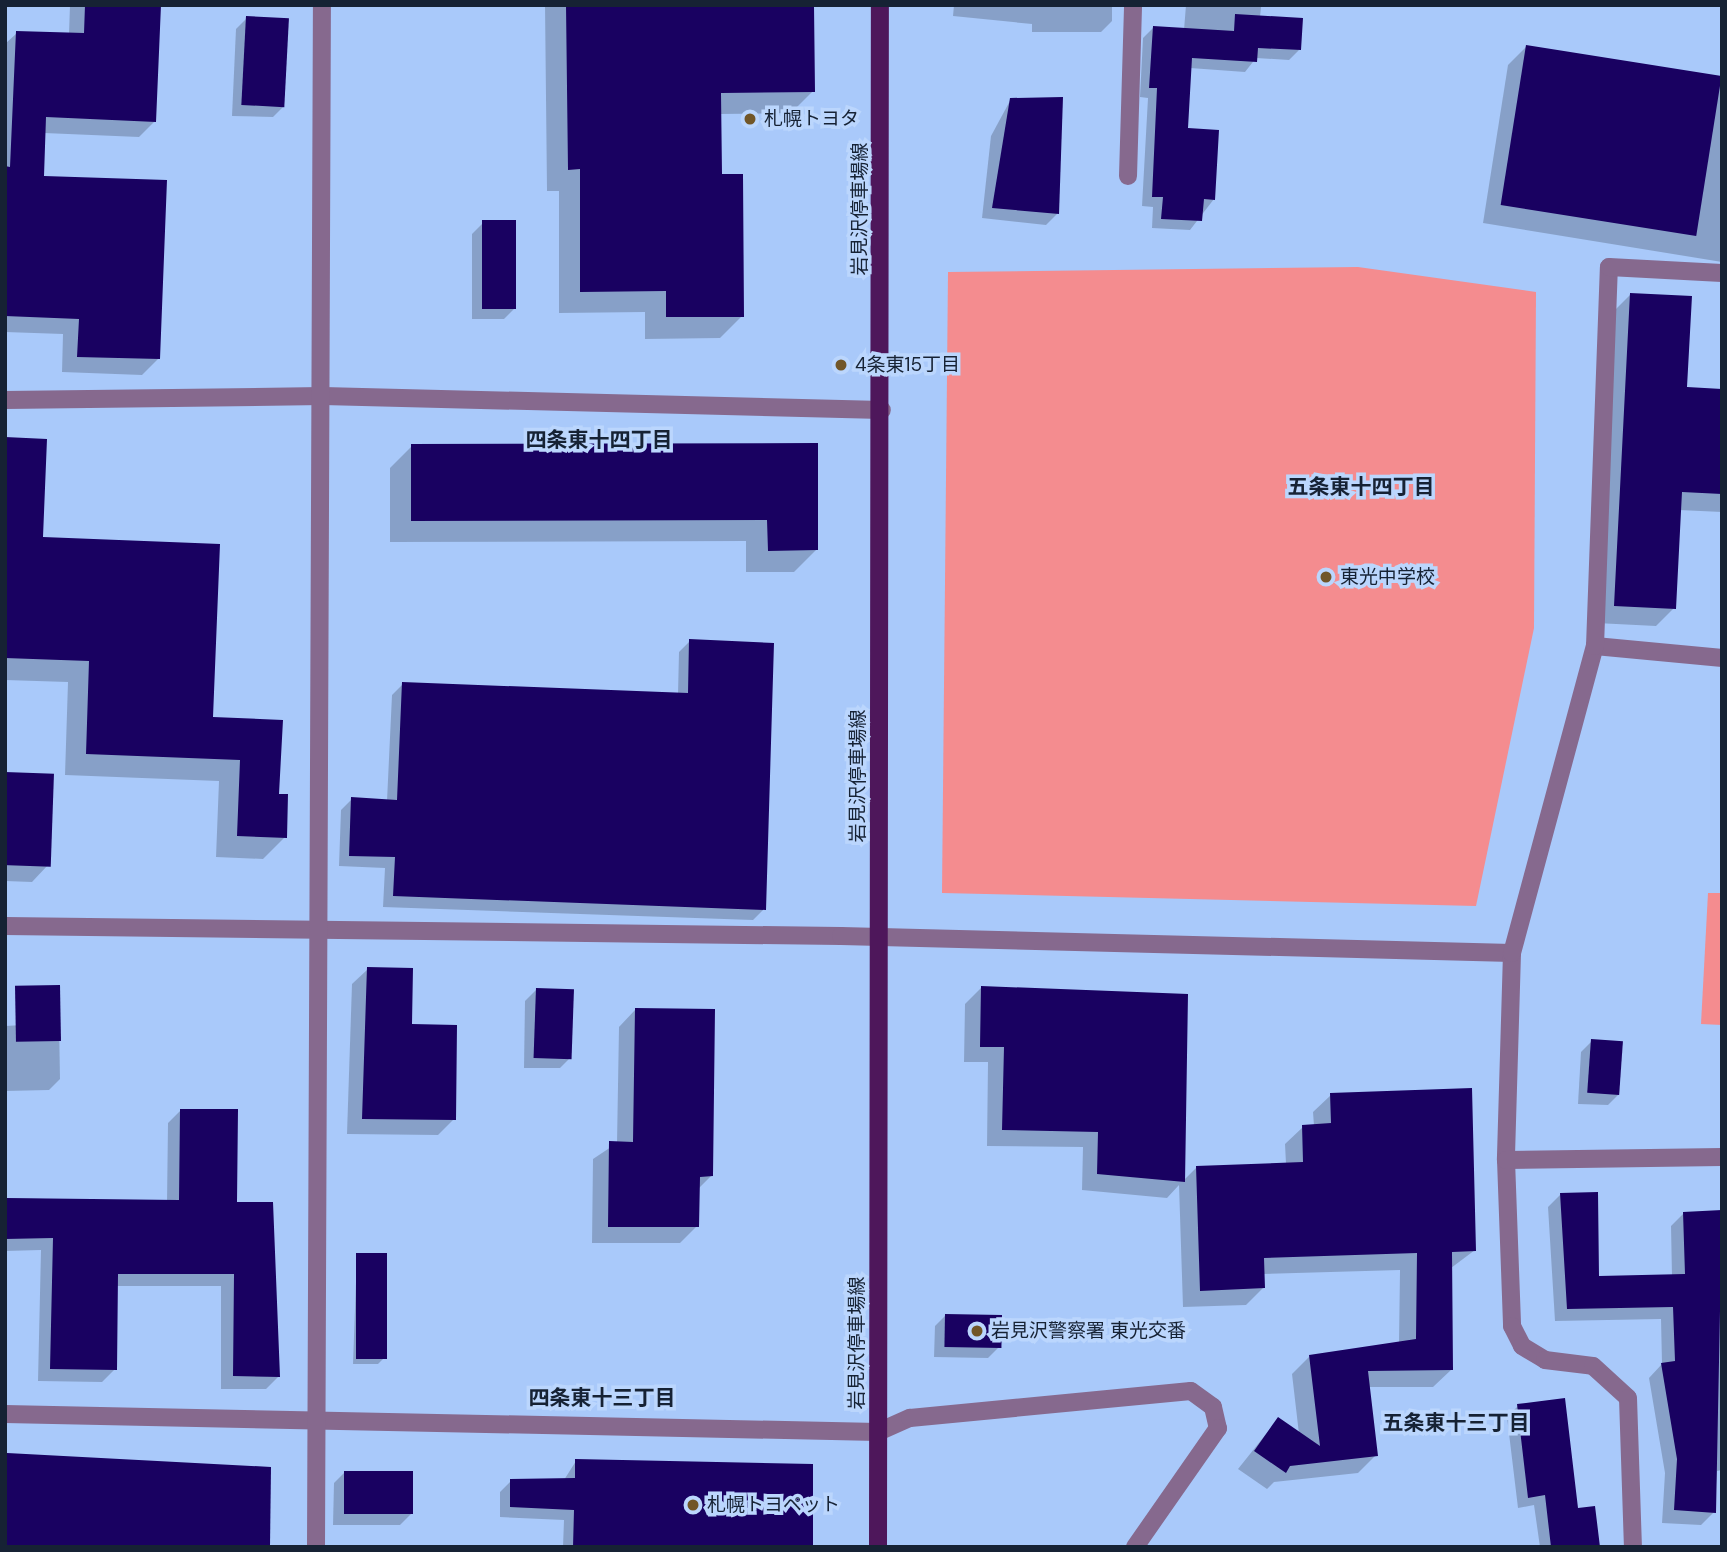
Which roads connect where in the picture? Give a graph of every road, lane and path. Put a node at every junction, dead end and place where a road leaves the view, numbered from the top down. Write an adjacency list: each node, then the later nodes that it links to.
1 (322, 5): 6 (street)
2 (880, 5): 8 (main road, 岩見沢停車場線)
3 (1133, 5): 4 (street)
4 (1128, 176)
5 (1722, 273): 9 (street)
6 (323, 396): 7 (street); 8 (street); 12 (street)
7 (5, 400)
8 (882, 410): 13 (main road, 岩見沢停車場線)
9 (1595, 646): 10 (street); 14 (street)
10 (1722, 658)
11 (5, 926): 12 (street)
12 (319, 927): 13 (street); 18 (street)
13 (878, 937): 14 (street); 19 (main road, 岩見沢停車場線)
14 (1512, 953): 16 (street)
15 (1722, 1157): 16 (street)
16 (1506, 1160): 23 (street)
17 (5, 1414): 18 (street)
18 (315, 1418): 19 (street); 20 (street)
19 (878, 1432): 21 (main road, 岩見沢停車場線); 22 (street)
20 (316, 1547)
21 (878, 1547)
22 (1135, 1547)
23 (1633, 1547)

